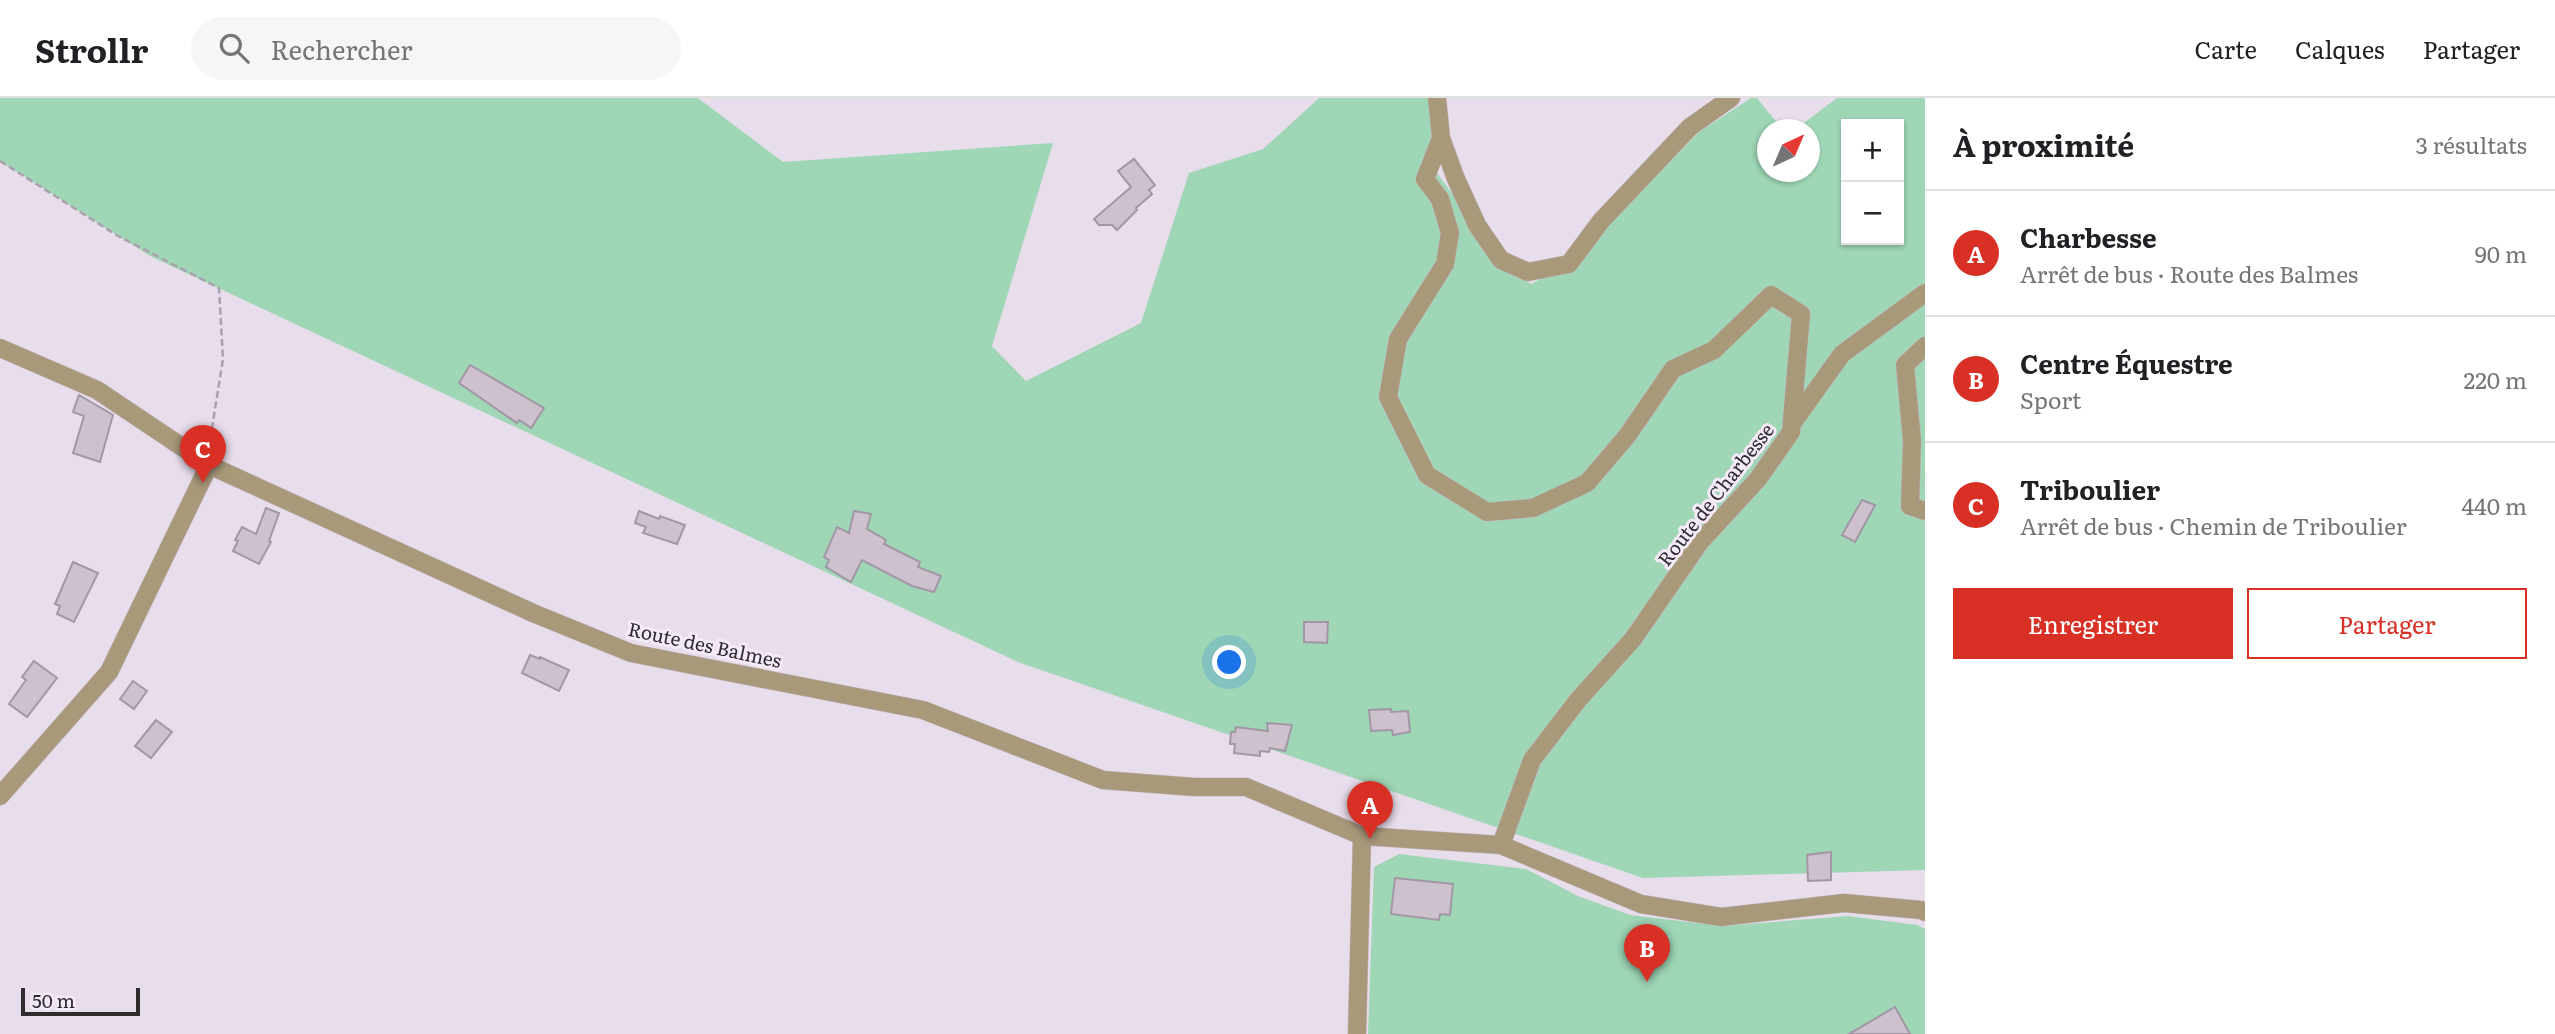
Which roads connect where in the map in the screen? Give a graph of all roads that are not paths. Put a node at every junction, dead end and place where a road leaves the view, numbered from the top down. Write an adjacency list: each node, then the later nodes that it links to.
1 (1437, 98): 3 (street)
2 (1731, 98): 3 (street)
3 (1441, 138): 7 (street, Route de Charbesse)
4 (1925, 293): 7 (street)
5 (1925, 346): 9 (street)
6 (0, 348): 8 (street, Route des Balmes)
7 (1792, 422): 12 (street, Route de Charbesse)
8 (208, 460): 10 (street); 11 (street, Route des Balmes)
9 (1925, 511)
10 (0, 796)
11 (1362, 835): 12 (street, Route des Balmes); 14 (street)
12 (1501, 845): 13 (street, Route des Balmes)
13 (1924, 910)
14 (1357, 1034)

